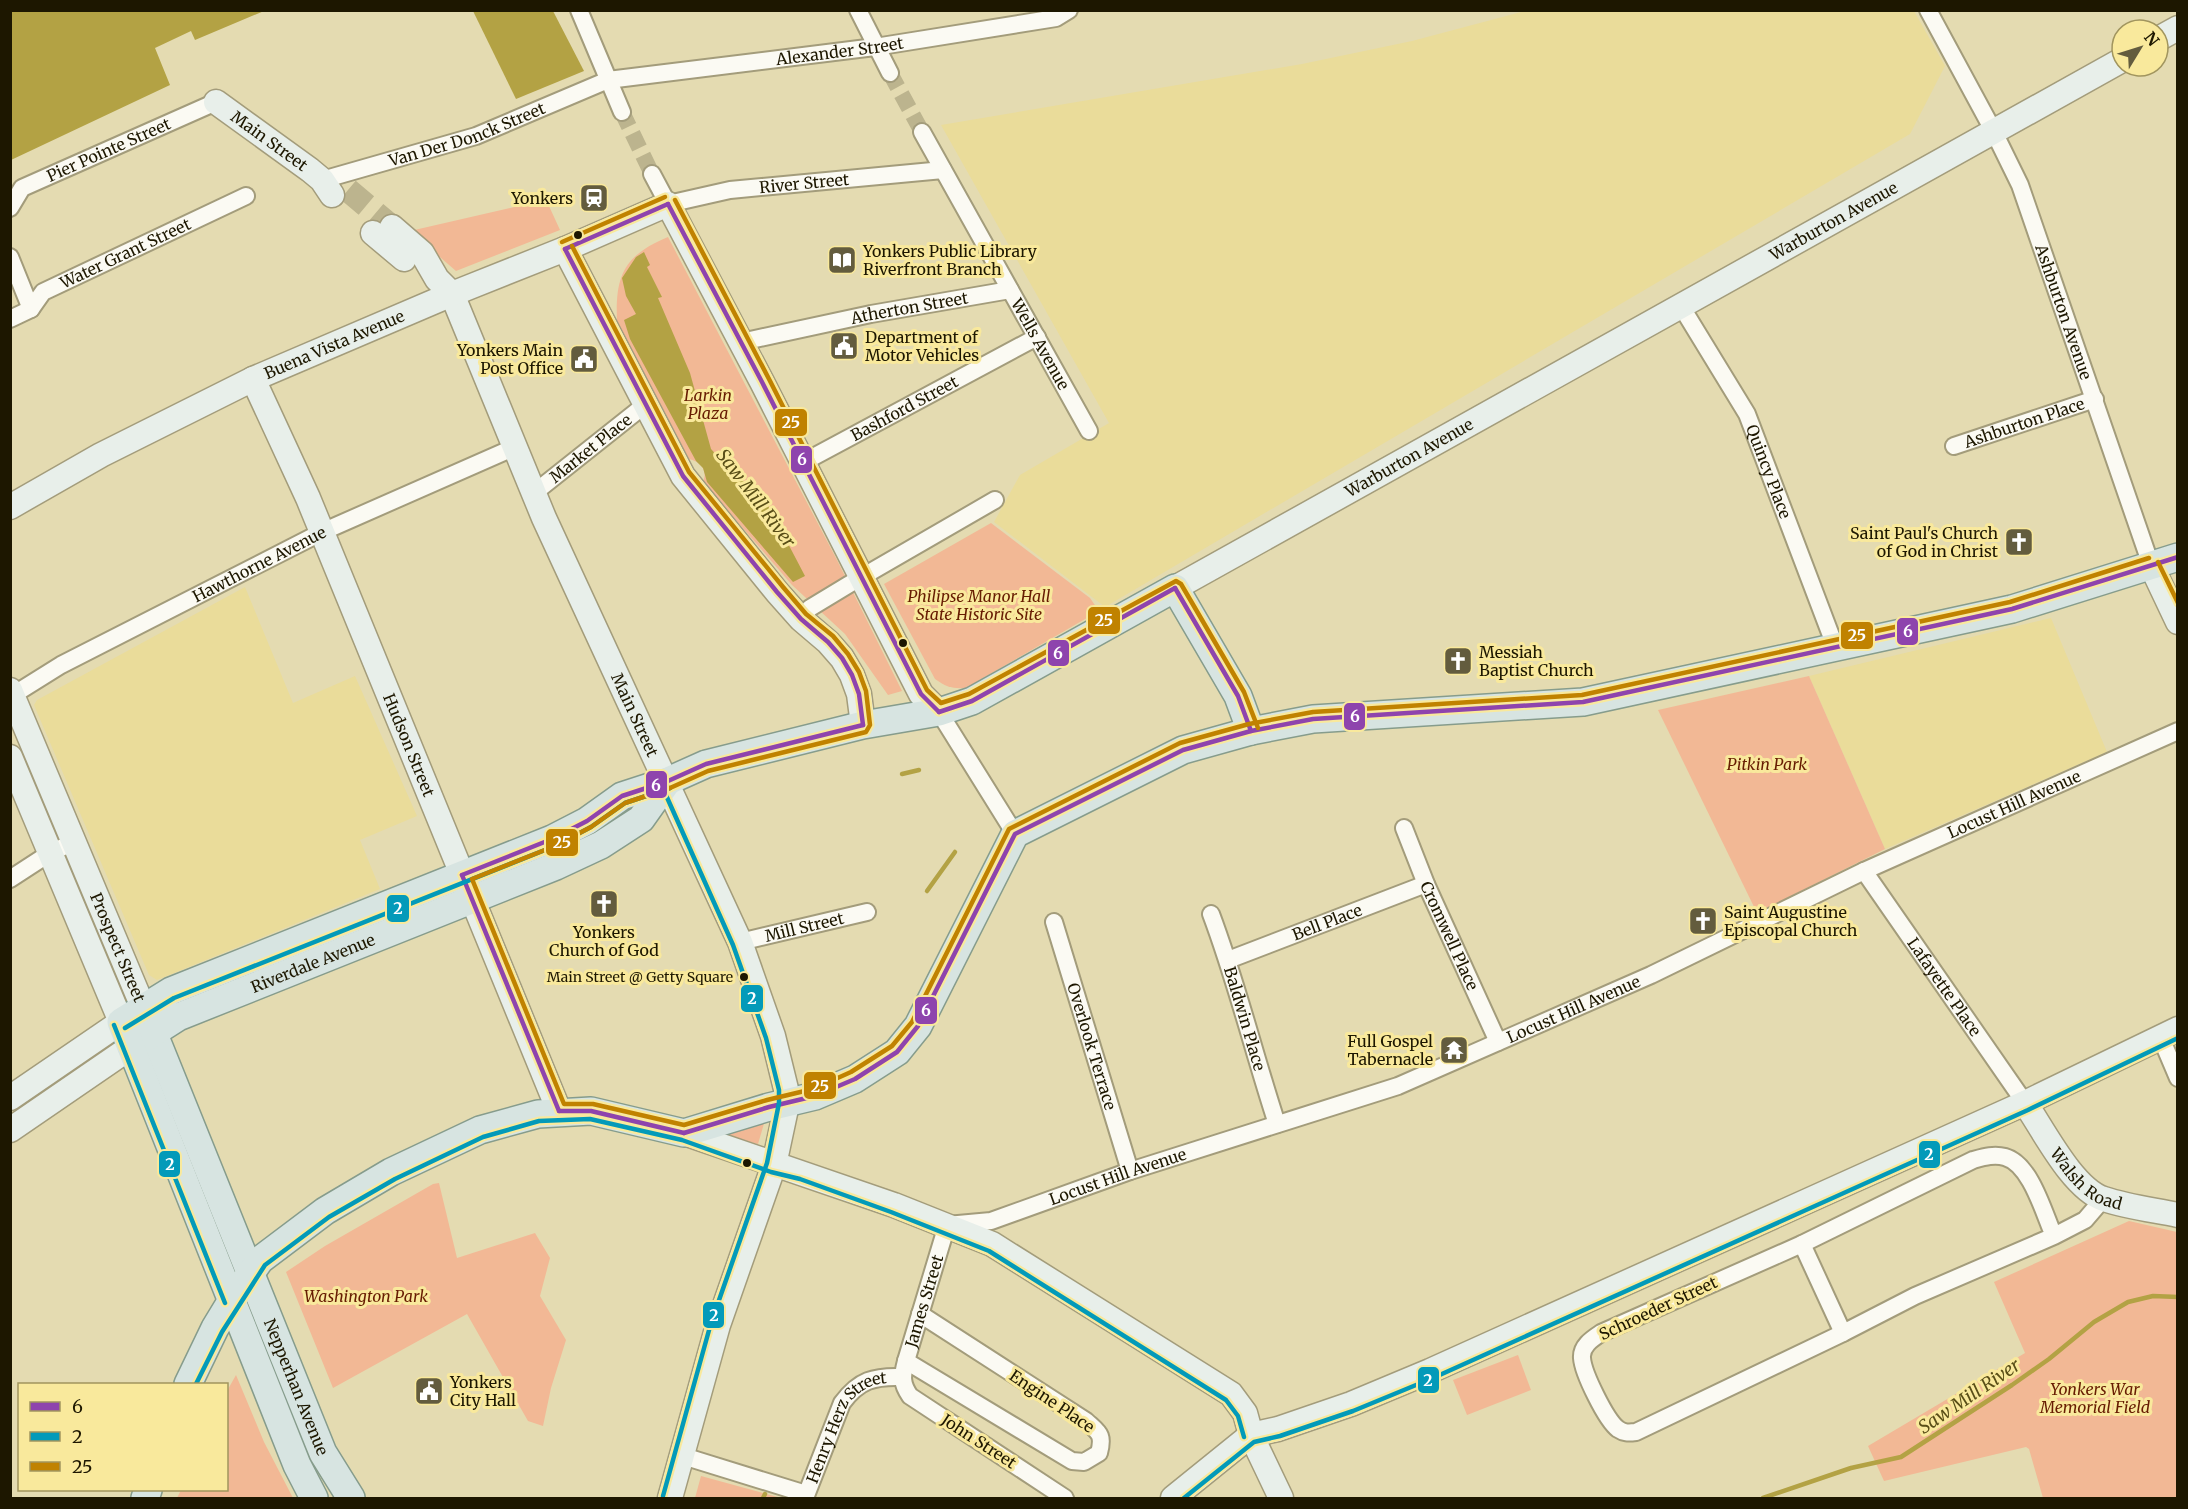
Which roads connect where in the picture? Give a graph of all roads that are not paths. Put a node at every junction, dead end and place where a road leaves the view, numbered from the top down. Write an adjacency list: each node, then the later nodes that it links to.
1 (579, 10): 8 (street)
2 (858, 10): 5 (street)
3 (1069, 10): 5 (street, Alexander Street)
4 (1928, 10): 12 (street, Ashburton Avenue)
5 (875, 47): 7 (street); 8 (street, Alexander Street)
6 (2110, 67): 12 (street, Warburton Avenue)
7 (890, 73)
8 (608, 80): 10 (street); 15 (street, Van Der Donck Street)
9 (216, 102): 15 (street, Main Street); 18 (street, Pier Pointe Street)
10 (622, 112)
11 (922, 132): 13 (street, Wells Avenue)
12 (1994, 132): 24 (street, Warburton Avenue); 30 (street, Ashburton Avenue)
13 (942, 170): 17 (street, River Street); 23 (street, Wells Avenue)
14 (652, 174): 17 (street)
15 (334, 188)
16 (246, 196): 25 (street, Water Grant Street)
17 (668, 204): 20 (street, Buena Vista Avenue); 28 (street)
18 (10, 208)
19 (382, 230): 22 (street, Main Street)
20 (565, 249): 22 (street, Buena Vista Avenue); 31 (street)
21 (10, 257): 25 (street)
22 (444, 286): 29 (street, Buena Vista Avenue); 34 (street, Main Street)
23 (1010, 290): 27 (street, Wells Avenue); 28 (street, Atherton Street)
24 (1681, 306): 43 (street, Warburton Avenue); 46 (street, Quincy Place)
25 (31, 309): 26 (street, Water Grant Street)
26 (10, 318)
27 (1037, 337): 32 (street, Wells Avenue); 35 (street, Bashford Street)
28 (741, 342): 35 (street)
29 (253, 379): 38 (street, Buena Vista Avenue); 39 (street, Hudson Street)
30 (2095, 399): 33 (street, Ashburton Place); 41 (street, Ashburton Avenue)
31 (646, 404): 36 (street, Market Place); 44 (street)
32 (1089, 431)
33 (1954, 446)
34 (515, 447): 36 (street, Main Street); 39 (street, Hawthorne Avenue)
35 (802, 463): 42 (street)
36 (534, 493): 53 (street, Main Street)
37 (995, 500): 42 (street)
38 (10, 507)
39 (322, 532): 47 (street, Hawthorne Avenue); 59 (street, Hudson Street)
40 (2178, 557): 41 (main road)
41 (2151, 565): 45 (street, Ashburton Avenue); 46 (main road)
42 (861, 578): 44 (street); 48 (street)
43 (1175, 588): 48 (main road, Warburton Avenue); 50 (main road)
44 (801, 619): 49 (street)
45 (2178, 622)
46 (1834, 646): 50 (main road)
47 (11, 694): 56 (street, Prospect Street)
48 (939, 712): 49 (main road, Warburton Avenue); 55 (street)
49 (863, 725): 53 (main road, Warburton Avenue)
50 (1251, 731): 55 (main road)
51 (2178, 731): 58 (street, Locust Hill Avenue)
52 (10, 757): 57 (street, Prospect Street)
53 (668, 781): 59 (main road, Riverdale Avenue); 62 (main road, Riverdale Avenue); 66 (street, Main Street)
54 (1404, 828): 61 (street, Cromwell Place)
55 (1015, 834): 77 (main road)
56 (74, 842): 57 (street); 68 (street, Prospect Street)
57 (50, 853): 60 (street); 69 (street, Prospect Street)
58 (1864, 871): 72 (street, Locust Hill Avenue); 76 (street, Lafayette Place)
59 (462, 875): 62 (street, Hudson Street); 68 (main road, Riverdale Avenue)
60 (10, 879)
61 (1426, 884): 67 (street, Bell Place); 72 (street, Cromwell Place)
62 (472, 900): 70 (main road, Riverdale Avenue); 78 (street, Hudson Street)
63 (867, 912): 66 (street, Mill Street)
64 (1211, 914): 67 (street, Baldwin Place)
65 (1053, 922): 83 (street, Overlook Terrace)
66 (740, 942): 77 (street, Main Street)
67 (1228, 960): 79 (street, Baldwin Place)
68 (143, 1007): 69 (main road, Riverdale Avenue); 70 (main road, Prospect Street)
69 (121, 1022): 73 (main road, Prospect Street); 75 (street, Riverdale Avenue)
70 (153, 1032): 73 (main road, Riverdale Avenue); 89 (main road, Prospect Street)
71 (2169, 1034): 74 (street); 76 (street)
72 (1498, 1042): 79 (street, Locust Hill Avenue)
73 (131, 1047): 80 (street, Riverdale Avenue); 90 (main road, Prospect Street)
74 (2178, 1078)
75 (10, 1098)
76 (2025, 1103): 84 (street, Walsh Road); 95 (street)
77 (787, 1104): 81 (main road); 82 (street, Main Street)
78 (559, 1111): 81 (main road); 89 (main road)
79 (1277, 1124): 83 (street, Locust Hill Avenue)
80 (10, 1130)
81 (684, 1133): 82 (street)
82 (774, 1165): 86 (street); 96 (street, Main Street)
83 (1130, 1172): 86 (street, Locust Hill Avenue)
84 (2103, 1199): 85 (street, Walsh Road); 87 (street, Schroeder Street)
85 (2178, 1215)
86 (947, 1225): 91 (street, James Street); 95 (street)
87 (2054, 1236): 88 (street, Schroeder Street); 92 (street, Schroeder Street)
88 (1802, 1244): 92 (street); 92 (street, Schroeder Street)
89 (251, 1273): 90 (main road); 99 (main road, Nepperhan Avenue)
90 (232, 1300): 94 (main road); 98 (main road, Nepperhan Avenue)
91 (920, 1314): 93 (street, James Street); 93 (street, Engine Place)
92 (1843, 1333)
93 (904, 1369): 97 (street, Henry Herz Street); 101 (street, John Street)
94 (188, 1383)
95 (1251, 1435): 102 (street); 103 (street)
96 (683, 1456): 97 (street); 100 (street, Main Street)
97 (806, 1496)
98 (314, 1498)
99 (351, 1498)
100 (670, 1498)
101 (1065, 1498)
102 (1173, 1498)
103 (1281, 1498)

